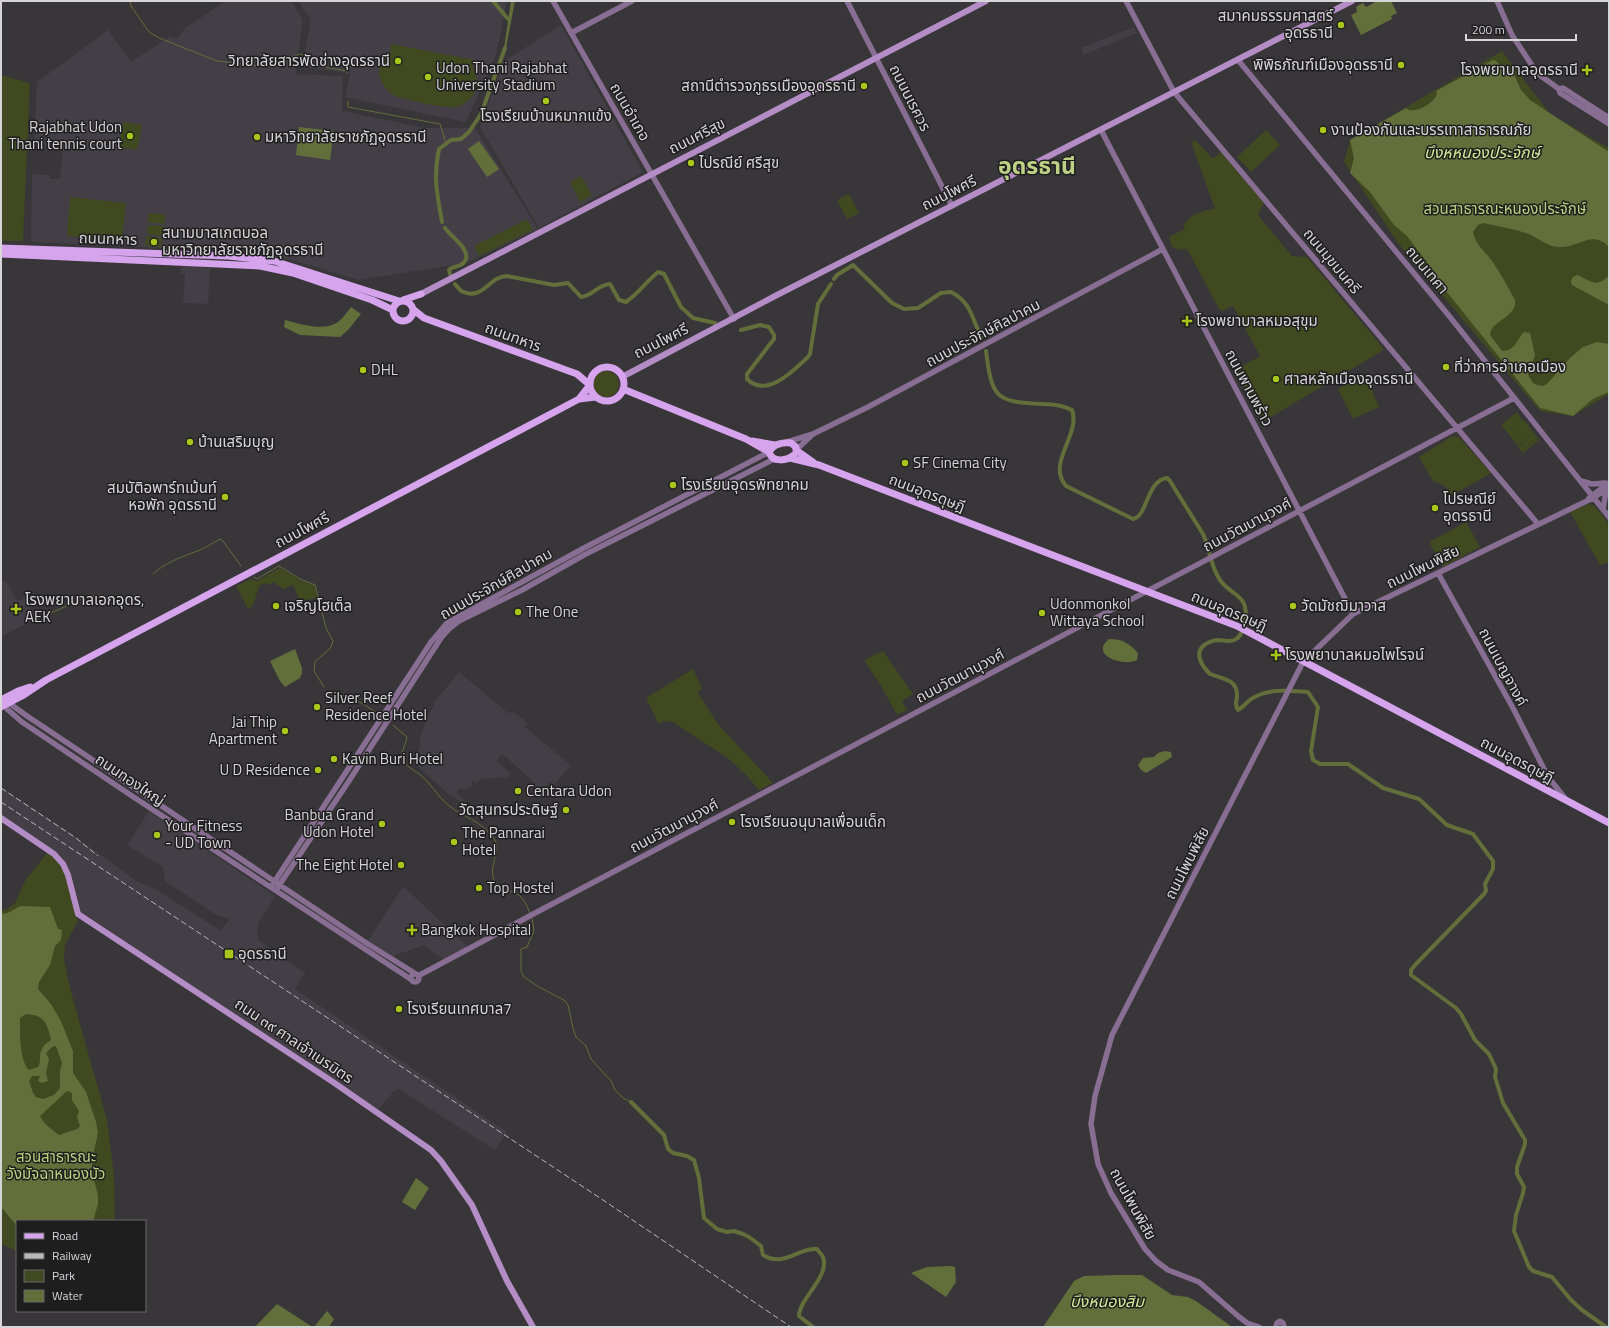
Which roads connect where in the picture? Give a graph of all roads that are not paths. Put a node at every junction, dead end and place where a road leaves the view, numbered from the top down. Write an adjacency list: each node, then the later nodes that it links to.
1 (552, 1): 8 (street, ถนนอำเภอ)
2 (632, 1): 8 (street)
3 (847, 1): 9 (street, ถนนนเรศวร)
4 (986, 1): 9 (main road, ถนนศรีสุข)
5 (1126, 1): 12 (street, ถนนมุขมนครี)
6 (1352, 1): 10 (main road, ถนนโพศรี)
7 (1497, 1): 11 (street)
8 (571, 33): 16 (street, ถนนอำเภอ)
9 (876, 58): 16 (main road, ถนนศรีสุข); 17 (street, ถนนนเรศวร)
10 (1238, 60): 12 (main road, ถนนโพศรี); 34 (street, ถนนเทศา)
11 (1559, 89): 13 (street); 14 (street)
12 (1174, 92): 15 (main road, ถนนโพศรี); 36 (street, ถนนมุขมนครี)
13 (1609, 118)
14 (1609, 124)
15 (1101, 130): 17 (main road, ถนนโพศรี); 19 (street, ถนนพานพร้าว)
16 (651, 174): 21 (main road, ถนนศรีสุข); 26 (street, ถนนอำเภอ)
17 (952, 206): 26 (main road, ถนนโพศรี)
18 (1, 248): 22 (main road, ถนนทหาร)
19 (1162, 249): 37 (street, ถนนประจักษ์ศิลปาคม); 55 (street, ถนนพานพร้าว)
20 (1, 254): 24 (main road, ถนนทหาร)
21 (421, 294): 22 (main road); 23 (main road)
22 (401, 301): 23 (main road); 24 (main road)
23 (413, 309): 25 (main road, ถนนทหาร); 27 (main road)
24 (393, 310): 27 (main road)
25 (424, 318): 27 (main road, ถนนทหาร); 29 (main road, ถนนทหาร)
26 (734, 319): 30 (main road, ถนนโพศรี)
27 (409, 320)
28 (595, 373): 29 (main road); 30 (main road); 31 (main road)
29 (577, 374): 31 (main road, ถนนทหาร)
30 (622, 377): 32 (main road)
31 (590, 385): 33 (main road); 35 (main road, ถนนโพศรี)
32 (623, 389): 33 (main road); 38 (main road)
33 (596, 397): 35 (main road, ถนนโพศรี)
34 (1514, 398): 36 (street, ถนนวัฒนานุวงศ์); 48 (street, ถนนเทศา)
35 (578, 399): 66 (main road, ถนนโพศรี)
36 (1457, 428): 55 (street, ถนนวัฒนานุวงศ์); 57 (street, ถนนมุขมนครี)
37 (813, 434): 39 (street); 41 (street)
38 (746, 439): 40 (main road); 42 (main road)
39 (787, 442): 40 (main road); 41 (main road)
40 (775, 445): 42 (main road)
41 (796, 450): 43 (main road); 45 (main road, ถนนอุดรดุษฎี)
42 (769, 452): 44 (main road); 46 (street, ถนนประจักษ์ศิลปาคม)
43 (790, 458): 44 (main road); 45 (main road, ถนนอุดรดุษฎี)
44 (774, 459): 47 (street, ถนนประจักษ์ศิลปาคม)
45 (819, 465): 60 (main road, ถนนอุดรดุษฎี)
46 (738, 469): 47 (street); 52 (street, ถนนประจักษ์ศิลปาคม)
47 (741, 475): 54 (street, ถนนประจักษ์ศิลปาคม)
48 (1581, 481): 49 (street); 51 (street, ถนนเทศา)
49 (1609, 482): 51 (street, ถนนโพนพิสัย)
50 (1609, 489): 51 (street, ถนนโพนพิสัย); 53 (street)
51 (1592, 497): 53 (street, ถนนเทศา); 57 (street, ถนนโพนพิสัย)
52 (666, 506): 54 (street); 58 (street, ถนนประจักษ์ศิลปาคม)
53 (1603, 509): 56 (street, ถนนเทศา)
54 (671, 511): 58 (street, ถนนประจักษ์ศิลปาคม)
55 (1300, 511): 60 (street, ถนนวัฒนานุวงศ์); 63 (street, ถนนพานพร้าว)
56 (1609, 517)
57 (1538, 524): 59 (street, ถนนโพนพิสัย)
58 (573, 558): 61 (street, ถนนประจักษ์ศิลปาคม); 62 (street, ถนนประจักษ์ศิลปาคม)
59 (1438, 573): 63 (street, ถนนโพนพิสัย); 74 (street, ถนนเบญจางค์)
60 (1147, 592): 64 (main road, ถนนอุดรดุษฎี); 87 (street, ถนนวัฒนานุวงศ์)
61 (490, 600): 62 (street); 65 (street, ถนนประจักษ์ศิลปาคม)
62 (493, 605): 65 (street, ถนนประจักษ์ศิลปาคม)
63 (1353, 614): 64 (street, ถนนโพนพิสัย)
64 (1303, 662): 75 (main road, ถนนอุดรดุษฎี); 91 (street, ถนนโพนพิสัย)
65 (416, 671): 68 (street, ถนนประจักษ์ศิลปาคม); 69 (street, ถนนประจักษ์ศิลปาคม)
66 (37, 685): 67 (main road, ถนนโพศรี); 67 (main road, ถนนโพศรี)
67 (4, 701): 70 (street, ถนนทองใหญ่); 71 (street, ถนนทองใหญ่)
68 (386, 710): 69 (street); 72 (street, ถนนประจักษ์ศิลปาคม)
69 (392, 714): 73 (street, ถนนประจักษ์ศิลปาคม)
70 (27, 716): 71 (street); 83 (street, ถนนทองใหญ่)
71 (22, 722): 84 (street, ถนนทองใหญ่)
72 (355, 759): 73 (street); 77 (street, ถนนประจักษ์ศิลปาคม)
73 (361, 763): 78 (street, ถนนประจักษ์ศิลปาคม)
74 (1546, 773): 75 (street); 76 (street, ถนนเบญจางค์)
75 (1544, 788): 76 (main road, ถนนอุดรดุษฎี)
76 (1567, 801): 80 (main road, ถนนอุดรดุษฎี)
77 (320, 813): 78 (street); 81 (street, ถนนประจักษ์ศิลปาคม)
78 (325, 817): 82 (street, ถนนประจักษ์ศิลปาคม)
79 (1, 818): 90 (main road, ถนน ๓๙ ศาลเจ้าเนรมิตร)
80 (1609, 823)
81 (313, 824): 82 (street); 83 (street, ถนนประจักษ์ศิลปาคม)
82 (318, 828): 83 (street, ถนนประจักษ์ศิลปาคม)
83 (277, 883): 84 (street); 85 (street, ถนนทองใหญ่)
84 (274, 889): 86 (street, ถนนทองใหญ่)
85 (399, 963): 86 (street); 87 (street, ถนนทองใหญ่)
86 (395, 970): 87 (street, ถนนทองใหญ่)
87 (417, 975)
88 (1276, 1326): 89 (street); 92 (street)
89 (1285, 1326)
90 (533, 1327)
91 (1259, 1327)
92 (1269, 1327)

